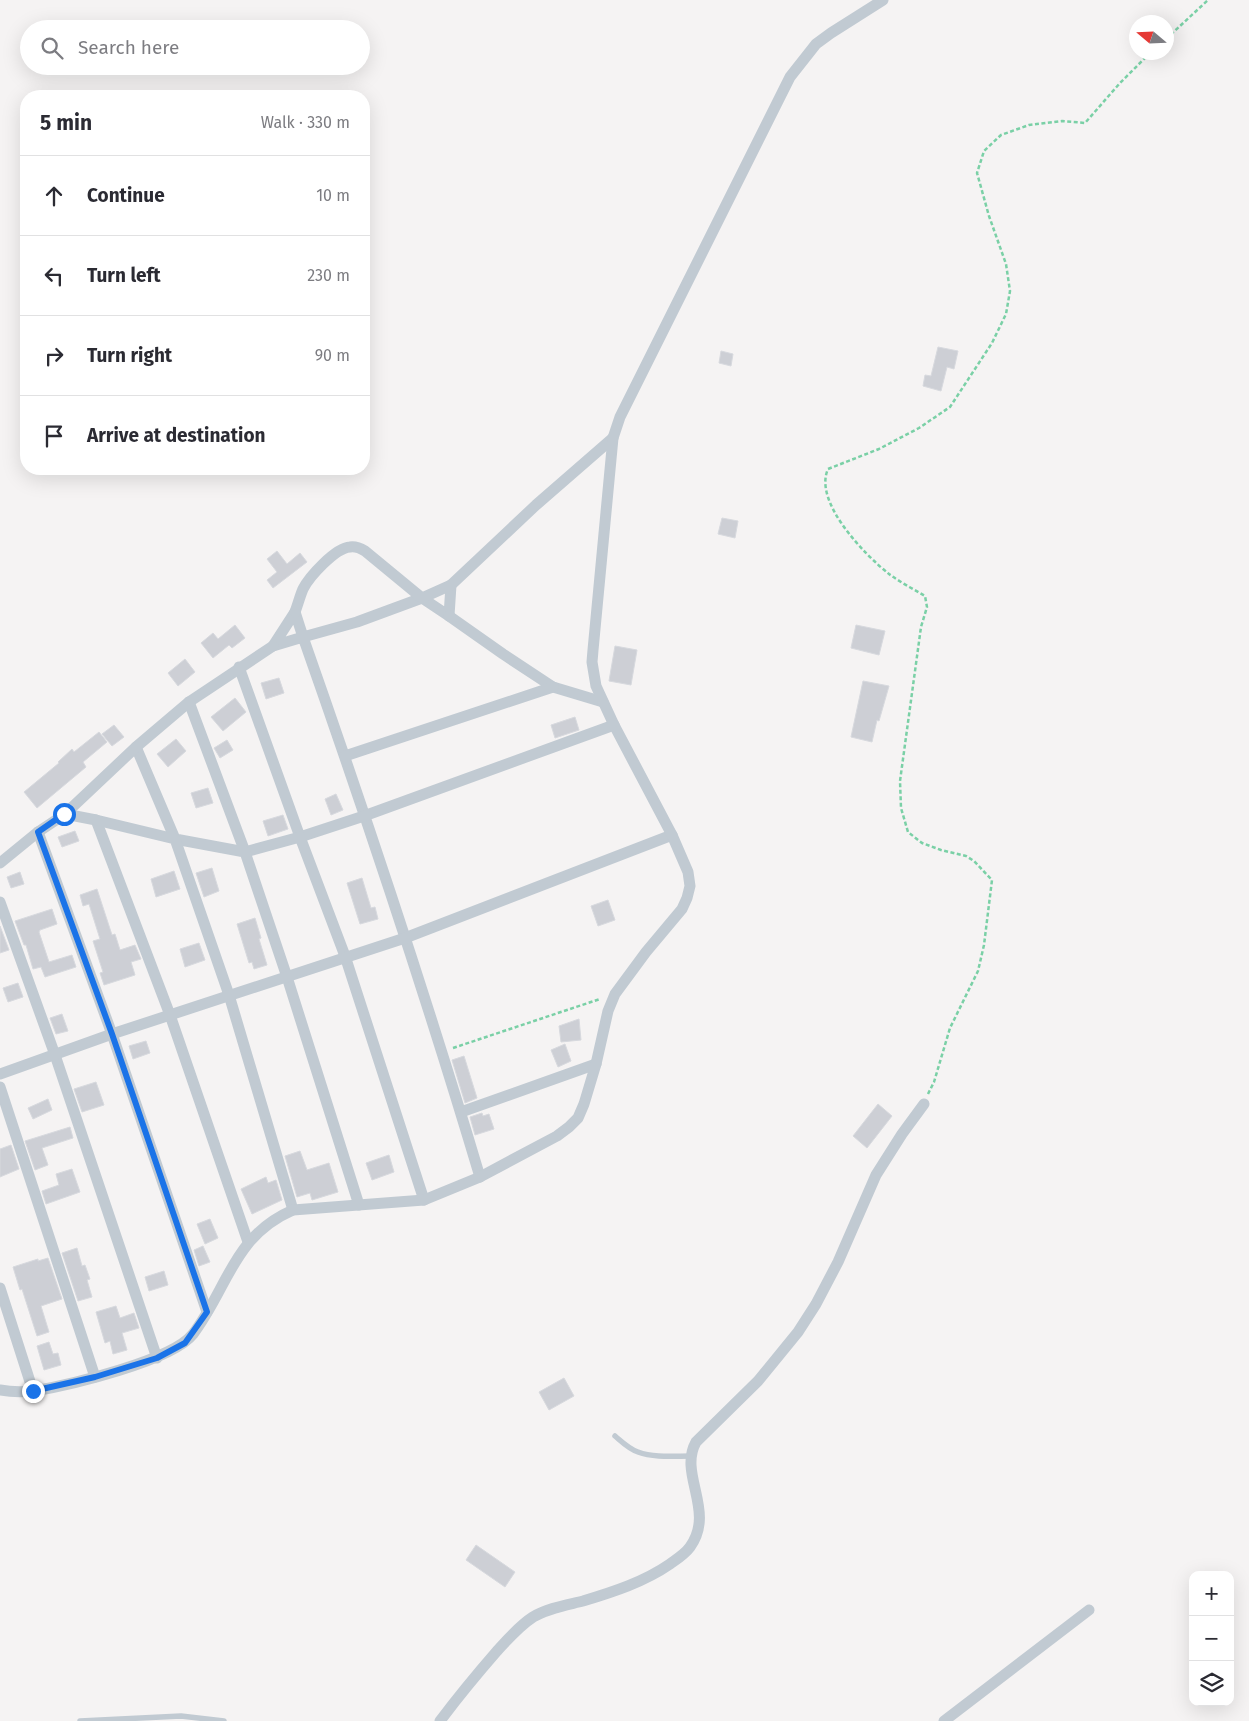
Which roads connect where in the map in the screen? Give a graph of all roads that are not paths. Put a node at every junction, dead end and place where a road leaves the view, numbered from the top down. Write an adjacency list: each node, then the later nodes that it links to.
1 (884, 0): 2 (street)
2 (613, 438): 3 (street); 12 (street)
3 (451, 585): 4 (street); 6 (street)
4 (422, 598): 5 (street); 6 (street); 7 (street)
5 (295, 612): 7 (street); 8 (street)
6 (449, 616): 10 (street)
7 (303, 637): 8 (street); 15 (street)
8 (273, 646): 9 (street)
9 (239, 668): 11 (street); 21 (street)
10 (553, 687): 12 (street); 15 (street)
11 (189, 702): 14 (street); 23 (street)
12 (603, 702): 13 (street)
13 (614, 725): 17 (street); 20 (street)
14 (136, 747): 16 (street); 22 (street)
15 (345, 756): 17 (street)
16 (64, 814): 18 (street); 19 (street)
17 (364, 816): 21 (street); 26 (street)
18 (96, 820): 22 (street); 30 (street)
19 (38, 832): 24 (street); 31 (street)
20 (672, 835): 26 (street); 33 (street)
21 (300, 837): 23 (street); 27 (street)
22 (175, 839): 23 (street); 29 (street)
23 (245, 852): 28 (street)
24 (0, 863)
25 (0, 902): 32 (street)
26 (405, 938): 27 (street); 37 (street)
27 (344, 956): 28 (street); 39 (street)
28 (287, 977): 29 (street); 40 (street)
29 (229, 995): 30 (street); 41 (street)
30 (170, 1015): 31 (street); 42 (street)
31 (112, 1034): 32 (street); 44 (street)
32 (55, 1055): 34 (street); 45 (street)
33 (596, 1064): 37 (street); 38 (street)
34 (0, 1074)
35 (0, 1087): 46 (street)
36 (924, 1104): 50 (street)
37 (461, 1112): 38 (street)
38 (480, 1178): 39 (street)
39 (424, 1200): 40 (street)
40 (358, 1205): 41 (street)
41 (292, 1210): 42 (street)
42 (248, 1242): 44 (street)
43 (0, 1288): 48 (street)
44 (207, 1312): 45 (street)
45 (157, 1358): 46 (street)
46 (95, 1377): 48 (street)
47 (0, 1390): 48 (street)
48 (33, 1391)
49 (615, 1436): 50 (lane)
50 (691, 1456): 54 (street)
51 (1089, 1610): 55 (street)
52 (80, 1721): 53 (lane)
53 (224, 1721)
54 (440, 1721)
55 (944, 1721)

